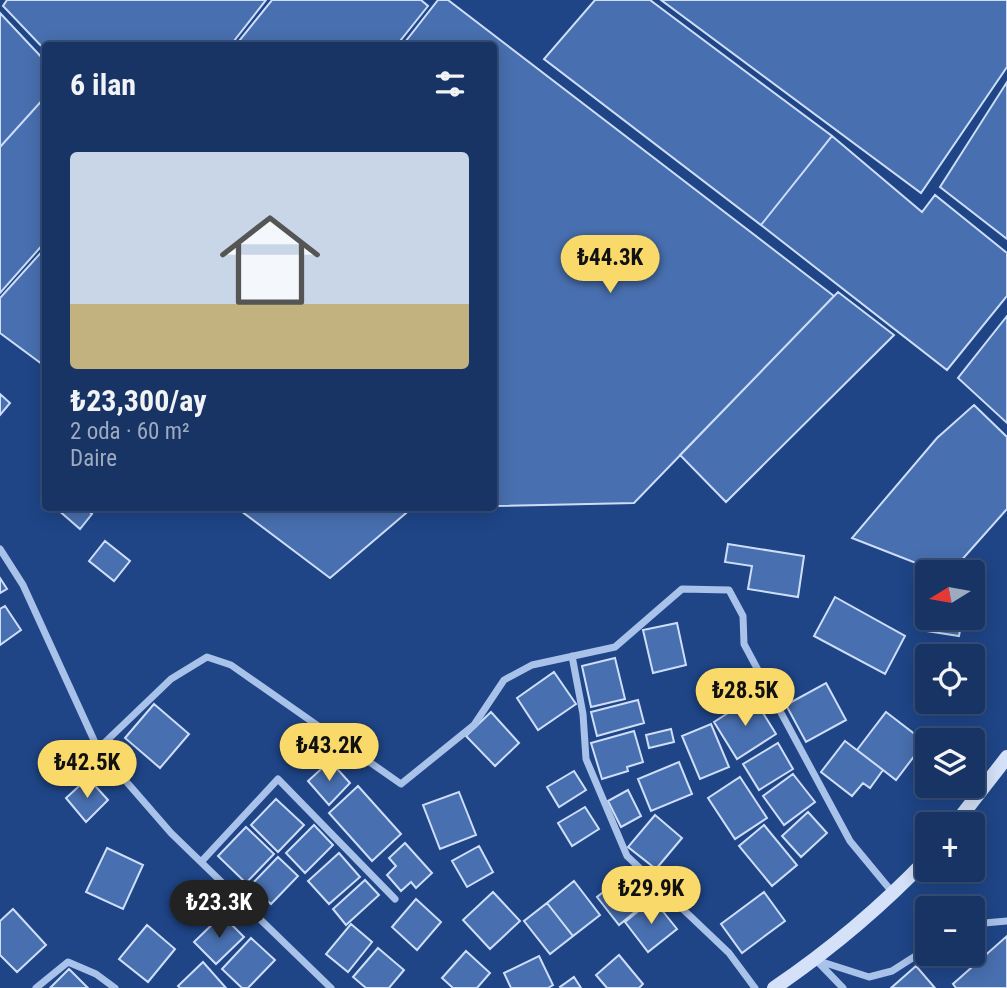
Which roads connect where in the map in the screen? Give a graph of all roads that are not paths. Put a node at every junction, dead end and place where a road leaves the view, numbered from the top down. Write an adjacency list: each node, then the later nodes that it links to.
1 (0, 549): 3 (street)
2 (572, 656): 3 (street); 8 (street); 17 (street)
3 (97, 749): 6 (street)
4 (1007, 757): 5 (main road)
5 (964, 812)
6 (201, 862): 9 (street); 16 (street)
7 (915, 872): 8 (main road)
8 (894, 894): 13 (main road)
9 (394, 899)
10 (1007, 921): 11 (street)
11 (985, 923)
12 (915, 956): 13 (street)
13 (816, 960): 18 (main road); 19 (street)
14 (36, 988): 15 (street)
15 (115, 988)
16 (331, 988)
17 (755, 988)
18 (774, 988)
19 (843, 988)

